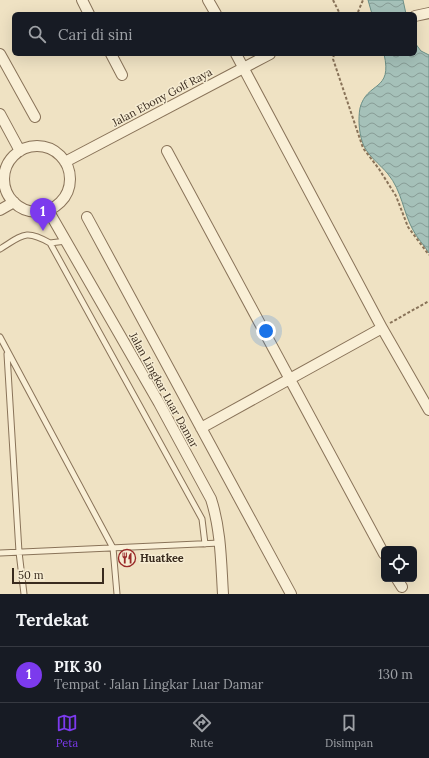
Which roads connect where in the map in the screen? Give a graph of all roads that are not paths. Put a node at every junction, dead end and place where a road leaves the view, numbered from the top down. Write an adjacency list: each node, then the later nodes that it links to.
1 (82, 0): 3 (street)
2 (208, 0): 4 (street)
3 (88, 12)
4 (215, 12)
5 (429, 13): 6 (street)
6 (417, 16)
7 (0, 54): 14 (street)
8 (112, 56): 12 (street)
9 (237, 56): 11 (street)
10 (266, 56): 11 (street, Jalan Ebony Golf Raya)
11 (243, 68): 17 (street, Jalan Ebony Golf Raya); 26 (street)
12 (122, 75)
13 (0, 114): 15 (street)
14 (35, 117)
15 (20, 151): 17 (street); 18 (street)
16 (168, 151): 29 (street)
17 (65, 162): 21 (street)
18 (3, 189): 19 (street)
19 (14, 202): 20 (street); 21 (street)
20 (0, 210)
21 (48, 210): 23 (street, Jalan Lingkar Luar Damar)
22 (87, 217): 31 (street)
23 (66, 241): 24 (lane); 32 (street, Jalan Lingkar Luar Damar)
24 (50, 243): 25 (lane); 33 (lane)
25 (0, 249)
26 (382, 328): 29 (street); 30 (street)
27 (0, 337): 28 (lane)
28 (7, 351): 34 (lane); 36 (lane)
29 (289, 379): 31 (street); 35 (street)
30 (429, 410)
31 (201, 428): 41 (street)
32 (220, 543): 33 (lane); 40 (street, Jalan Lingkar Luar Damar)
33 (205, 544): 34 (lane)
34 (113, 548): 36 (lane); 39 (lane)
35 (381, 548)
36 (18, 552): 37 (lane); 38 (lane)
37 (0, 553)
38 (24, 594)
39 (117, 594)
40 (223, 594)
41 (291, 594)

